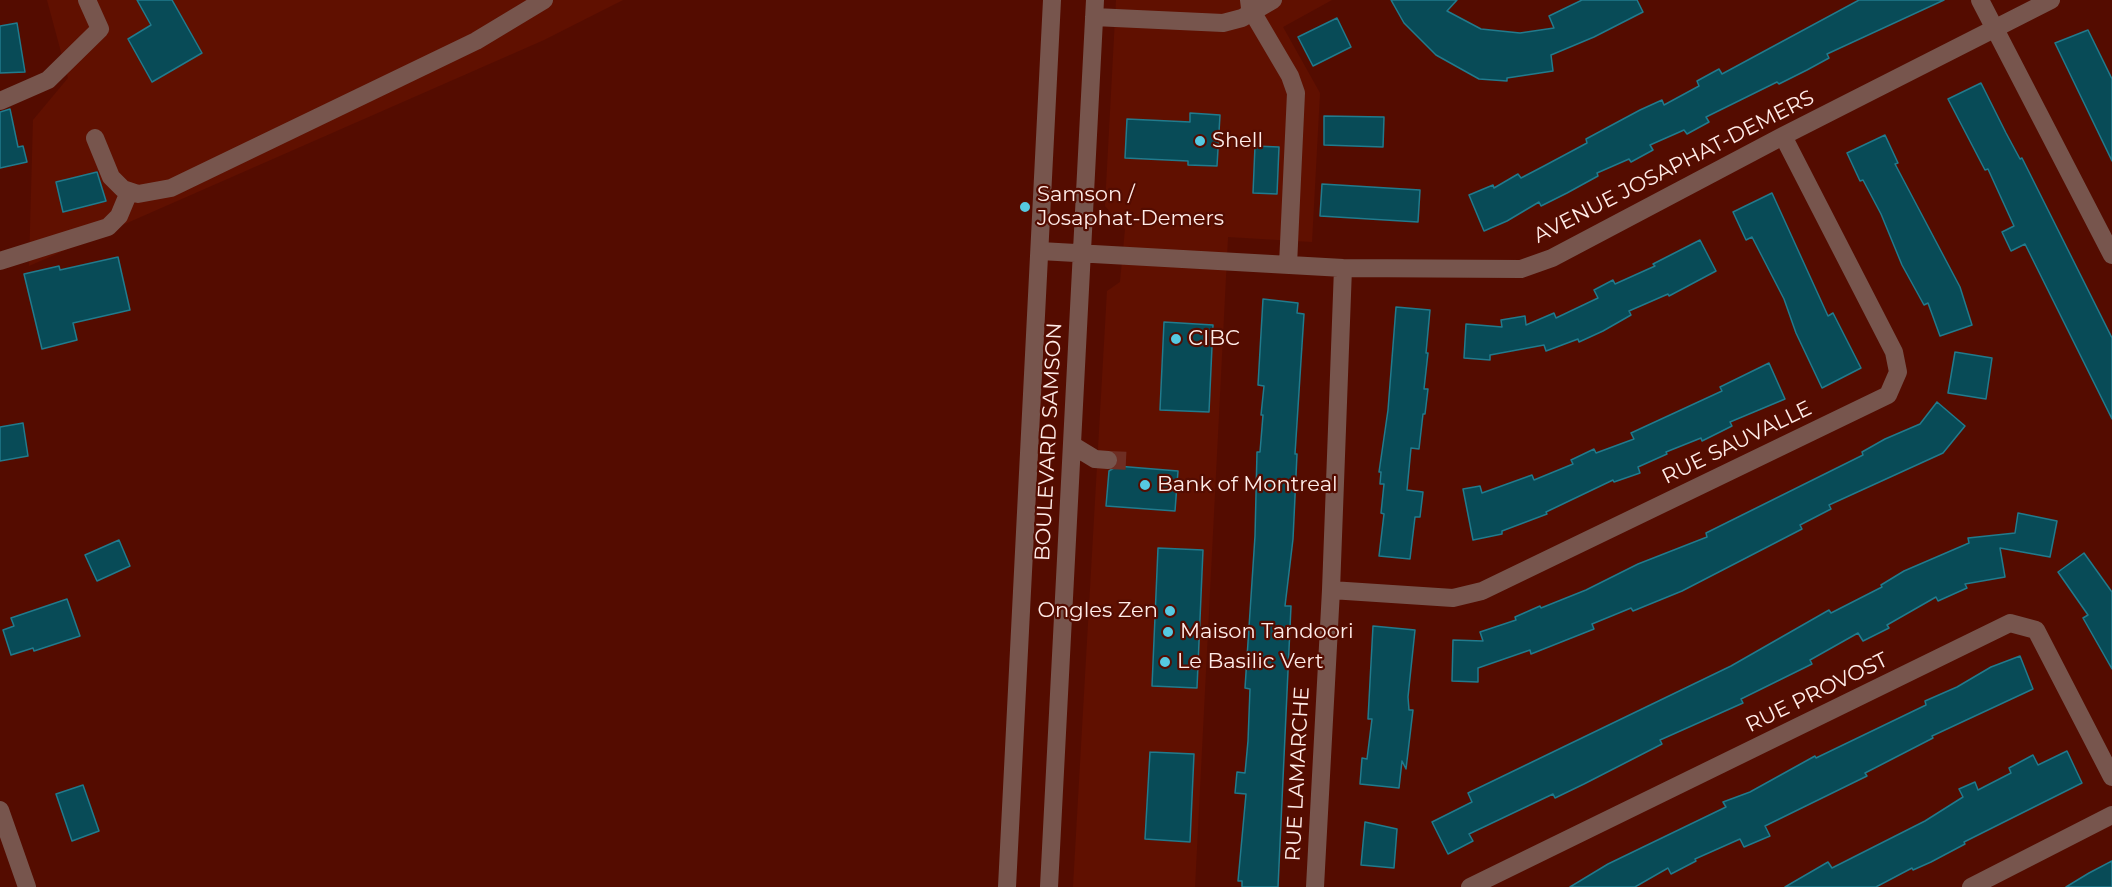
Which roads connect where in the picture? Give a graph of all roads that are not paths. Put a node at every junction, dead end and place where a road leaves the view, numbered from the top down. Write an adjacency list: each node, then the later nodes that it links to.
1 (87, 0): 10 (street)
2 (544, 0): 13 (street)
3 (1052, 0): 14 (street, BOULEVARD SAMSON)
4 (1273, 0): 7 (street)
5 (1980, 0): 9 (street)
6 (2051, 0): 9 (street, AVENUE JOSAPHAT-DEMERS)
7 (1251, 6): 8 (street); 18 (street)
8 (1095, 8): 15 (street, BOULEVARD SAMSON)
9 (1995, 30): 11 (street, AVENUE JOSAPHAT-DEMERS); 16 (street)
10 (0, 101)
11 (1783, 136): 19 (street, AVENUE JOSAPHAT-DEMERS); 22 (street, RUE SAUVALLE)
12 (95, 138): 13 (street)
13 (129, 192): 17 (street)
14 (1040, 250): 15 (street, AVENUE JOSAPHAT-DEMERS); 27 (street, BOULEVARD SAMSON)
15 (1082, 252): 18 (street, AVENUE JOSAPHAT-DEMERS); 20 (street, BOULEVARD SAMSON)
16 (2112, 255)
17 (0, 261)
18 (1288, 264): 19 (street, AVENUE JOSAPHAT-DEMERS)
19 (1343, 268): 22 (street, RUE LAMARCHE)
20 (1072, 445): 21 (street); 28 (street, BOULEVARD SAMSON)
21 (1108, 460)
22 (1331, 590): 29 (street, RUE LAMARCHE)
23 (2112, 777): 30 (street, RUE PROVOST)
24 (0, 810): 26 (street)
25 (2112, 815): 31 (street)
26 (27, 887)
27 (1007, 887)
28 (1049, 887)
29 (1315, 887)
30 (1470, 887)
31 (1971, 887)

